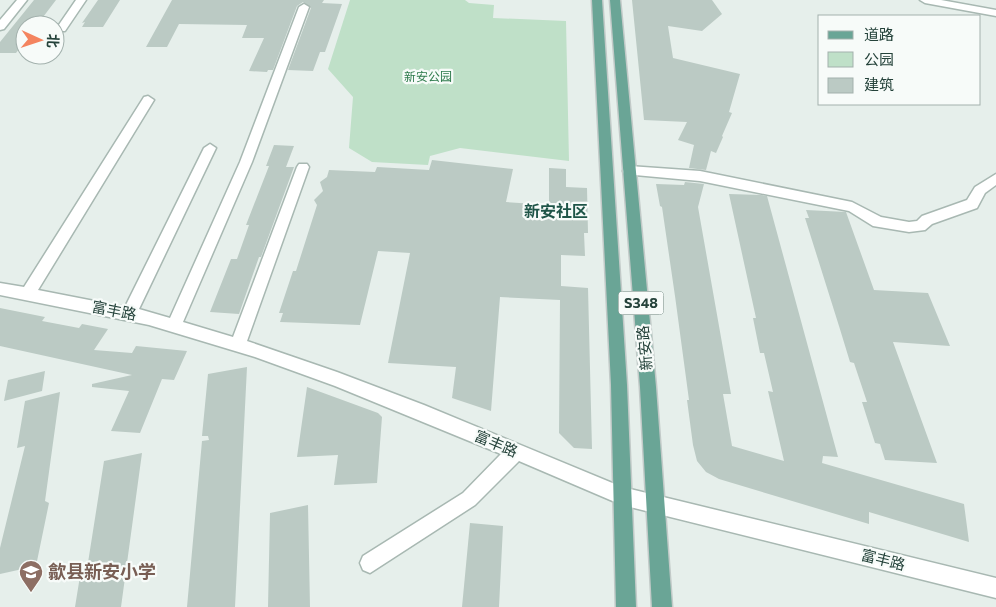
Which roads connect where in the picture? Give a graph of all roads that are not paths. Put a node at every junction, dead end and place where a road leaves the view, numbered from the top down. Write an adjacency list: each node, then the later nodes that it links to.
1 (22, 0): 10 (street)
2 (81, 0): 9 (street)
3 (597, 0): 22 (main road, 新安路 / S348)
4 (615, 0): 14 (main road, 新安路 / S348)
5 (925, 0): 6 (street)
6 (979, 5): 8 (street)
7 (304, 8): 19 (street)
8 (996, 13)
9 (65, 23)
10 (0, 27)
11 (148, 100): 17 (street)
12 (210, 148): 18 (street)
13 (303, 167): 20 (street)
14 (629, 171): 15 (street); 23 (main road, 新安路 / S348)
15 (996, 179)
16 (0, 288): 17 (street, 富丰路)
17 (28, 294): 18 (street, 富丰路)
18 (129, 314): 19 (street, 富丰路)
19 (174, 325): 20 (street, 富丰路)
20 (238, 345): 21 (street, 富丰路)
21 (516, 452): 22 (street, 富丰路); 24 (street)
22 (622, 496): 23 (street, 富丰路); 26 (main road, 新安路 / S348)
23 (655, 504): 25 (street, 富丰路); 27 (main road, 新安路 / S348)
24 (370, 563)
25 (996, 588)
26 (626, 607)
27 (662, 607)

